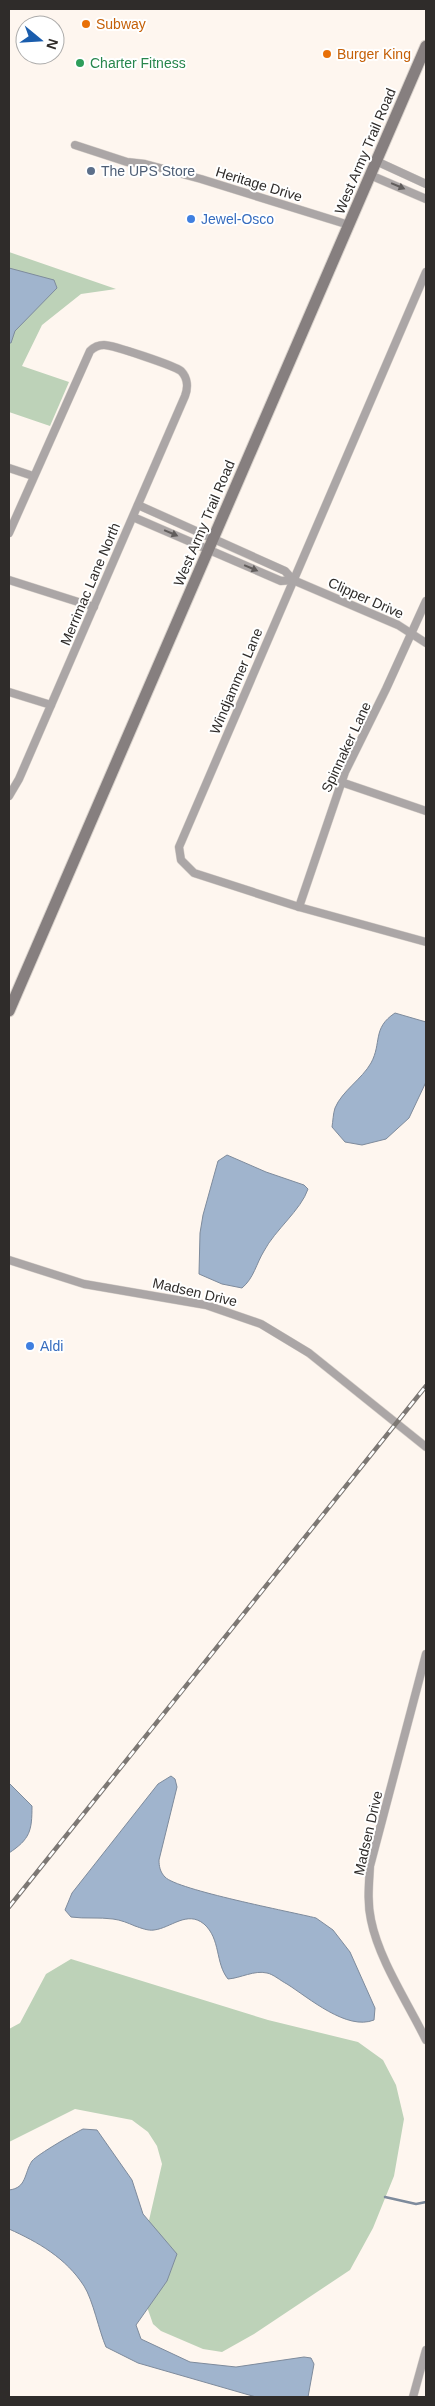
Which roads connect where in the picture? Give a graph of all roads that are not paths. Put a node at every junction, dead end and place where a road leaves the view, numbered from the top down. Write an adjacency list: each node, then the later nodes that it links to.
1 (426, 46): 3 (main road, West Army Trail Road)
2 (75, 145): 7 (street, Heritage Drive)
3 (376, 161): 4 (main road, West Army Trail Road); 5 (street)
4 (370, 175): 6 (street, one-way to 6); 7 (main road, West Army Trail Road)
5 (426, 184)
6 (426, 199)
7 (349, 225): 14 (main road, West Army Trail Road)
8 (426, 272): 17 (street, Windjammer Lane)
9 (9, 468): 10 (street)
10 (34, 476): 11 (street, Merrimac Lane North); 13 (street)
11 (138, 505): 12 (street, Merrimac Lane North); 14 (street, Clipper Drive)
12 (133, 517): 15 (street, Clipper Drive, one-way to 15); 19 (street, Merrimac Lane North)
13 (9, 533)
14 (214, 538): 15 (main road, West Army Trail Road); 17 (street, Clipper Drive)
15 (209, 550): 17 (street, Clipper Drive, one-way to 17); 29 (main road, West Army Trail Road)
16 (9, 580): 19 (street)
17 (294, 580): 20 (street, Clipper Drive); 27 (street, Windjammer Lane)
18 (426, 601): 20 (street, Spinnaker Lane)
19 (94, 608): 23 (street, Merrimac Lane North)
20 (412, 633): 21 (street, Clipper Drive); 24 (street, Spinnaker Lane)
21 (426, 643)
22 (9, 692): 23 (street)
23 (51, 705): 25 (street, Merrimac Lane North)
24 (341, 782): 26 (street); 27 (street, Spinnaker Lane)
25 (9, 796)
26 (426, 811)
27 (299, 907): 28 (street, Windjammer Lane)
28 (426, 942)
29 (9, 1011)
30 (9, 1260): 31 (street, Madsen Drive)
31 (426, 1447)
32 (426, 1654): 33 (street, Madsen Drive)
33 (426, 2040)
34 (426, 2350): 35 (street)
35 (413, 2397)

